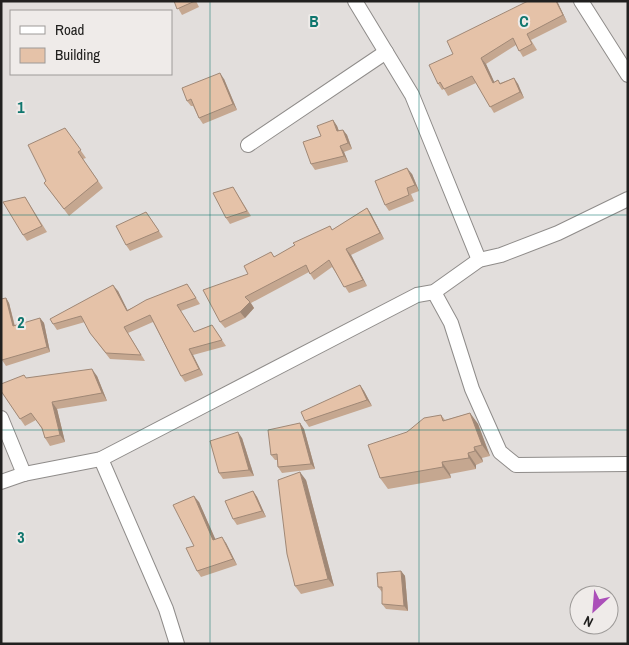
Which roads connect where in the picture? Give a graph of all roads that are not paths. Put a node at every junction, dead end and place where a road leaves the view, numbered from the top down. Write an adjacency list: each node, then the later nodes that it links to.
1 (355, 1): 3 (street)
2 (582, 1): 4 (street)
3 (386, 52): 5 (street); 7 (street)
4 (628, 75)
5 (248, 145)
6 (628, 199): 7 (street)
7 (479, 260): 8 (street)
8 (434, 292): 10 (street); 11 (street)
9 (1, 418): 12 (street)
10 (101, 459): 12 (street); 14 (street)
11 (628, 464)
12 (24, 474): 13 (street)
13 (1, 482)
14 (177, 644)

